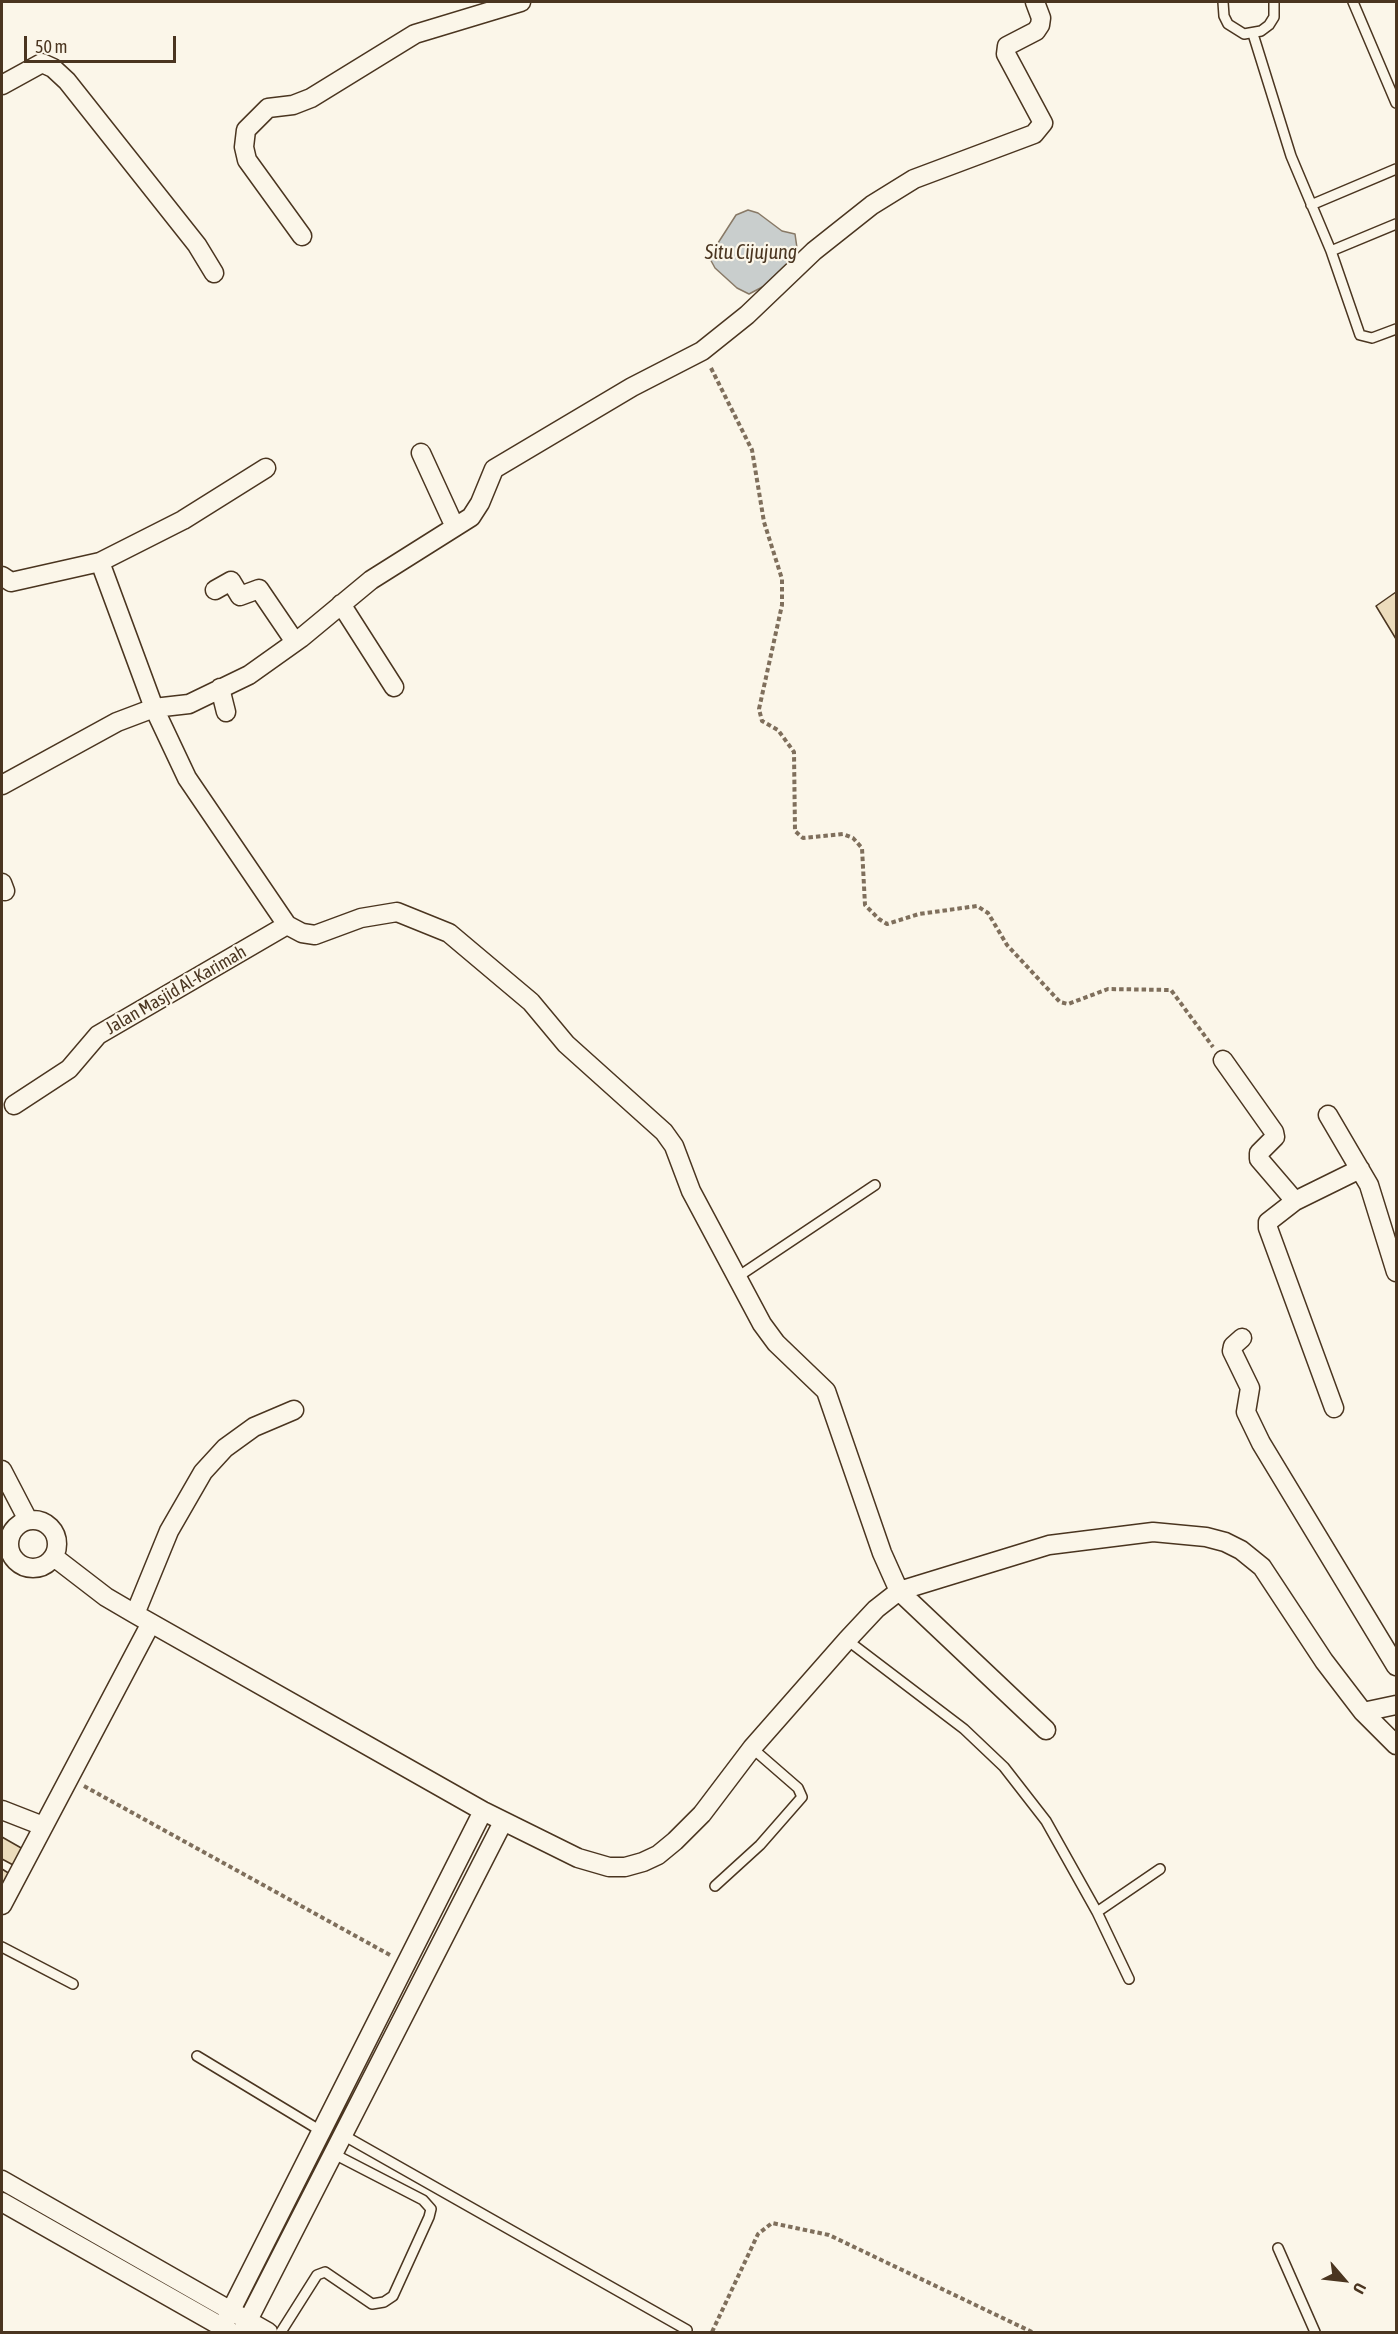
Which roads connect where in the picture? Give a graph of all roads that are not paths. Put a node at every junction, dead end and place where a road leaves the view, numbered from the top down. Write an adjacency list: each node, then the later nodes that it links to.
1 (521, 2): 6 (street)
2 (1035, 2): 19 (street)
3 (1223, 2): 7 (lane)
4 (1275, 2): 7 (lane)
5 (1353, 2): 9 (lane)
6 (491, 7): 13 (street)
7 (1253, 34): 11 (lane)
8 (2, 85): 15 (street)
9 (1396, 103)
10 (1396, 169): 11 (lane)
11 (1311, 205): 14 (lane)
12 (1396, 224): 14 (lane)
13 (302, 236)
14 (1332, 251): 16 (lane)
15 (214, 273)
16 (1396, 329)
17 (421, 453): 19 (street)
18 (266, 468): 20 (street)
19 (454, 525): 23 (street)
20 (100, 562): 21 (street); 27 (street)
21 (2, 576)
22 (214, 590): 24 (street)
23 (341, 604): 24 (street); 25 (street)
24 (296, 642): 26 (street)
25 (394, 687)
26 (220, 688): 27 (street); 28 (street)
27 (154, 708): 29 (street); 30 (street)
28 (226, 712)
29 (2, 785)
30 (287, 925): 32 (street, Jalan Masjid Al-Karimah); 38 (street)
31 (1222, 1060): 36 (street)
32 (14, 1105)
33 (1329, 1115): 34 (street)
34 (1360, 1169): 36 (street); 37 (street)
35 (875, 1185): 38 (lane)
36 (1295, 1201): 40 (street)
37 (1396, 1272)
38 (736, 1278): 46 (street)
39 (1242, 1338): 49 (street)
40 (1334, 1408)
41 (294, 1410): 47 (street)
42 (2, 1470): 43 (street)
43 (28, 1520): 44 (street); 45 (street)
44 (5, 1534): 45 (street)
45 (54, 1557): 47 (street)
46 (899, 1591): 48 (street); 51 (street); 52 (street)
47 (143, 1619): 56 (street); 58 (street)
48 (847, 1640): 54 (street); 62 (lane)
49 (1396, 1666)
50 (1396, 1705): 51 (street)
51 (1368, 1711): 53 (street)
52 (1046, 1730)
53 (1396, 1745)
54 (752, 1748): 57 (street); 60 (lane)
55 (2, 1810): 58 (street)
56 (483, 1811): 57 (street); 67 (street)
57 (503, 1822): 68 (street)
58 (43, 1826): 61 (street)
59 (1160, 1869): 62 (lane)
60 (715, 1886)
61 (2, 1905)
62 (1097, 1912): 64 (lane)
63 (2, 1947): 65 (lane)
64 (1129, 1979)
65 (73, 1984)
66 (197, 2056): 67 (lane)
67 (321, 2131): 73 (street)
68 (343, 2135): 69 (street); 75 (lane)
69 (334, 2154): 74 (street); 78 (lane)
70 (2, 2180): 73 (street)
71 (2, 2202): 76 (street)
72 (1278, 2248): 79 (lane)
73 (229, 2310): 74 (street); 76 (street)
74 (246, 2327): 77 (street)
75 (687, 2330)
76 (224, 2331)
77 (268, 2332)
78 (281, 2332)
79 (1315, 2332)

